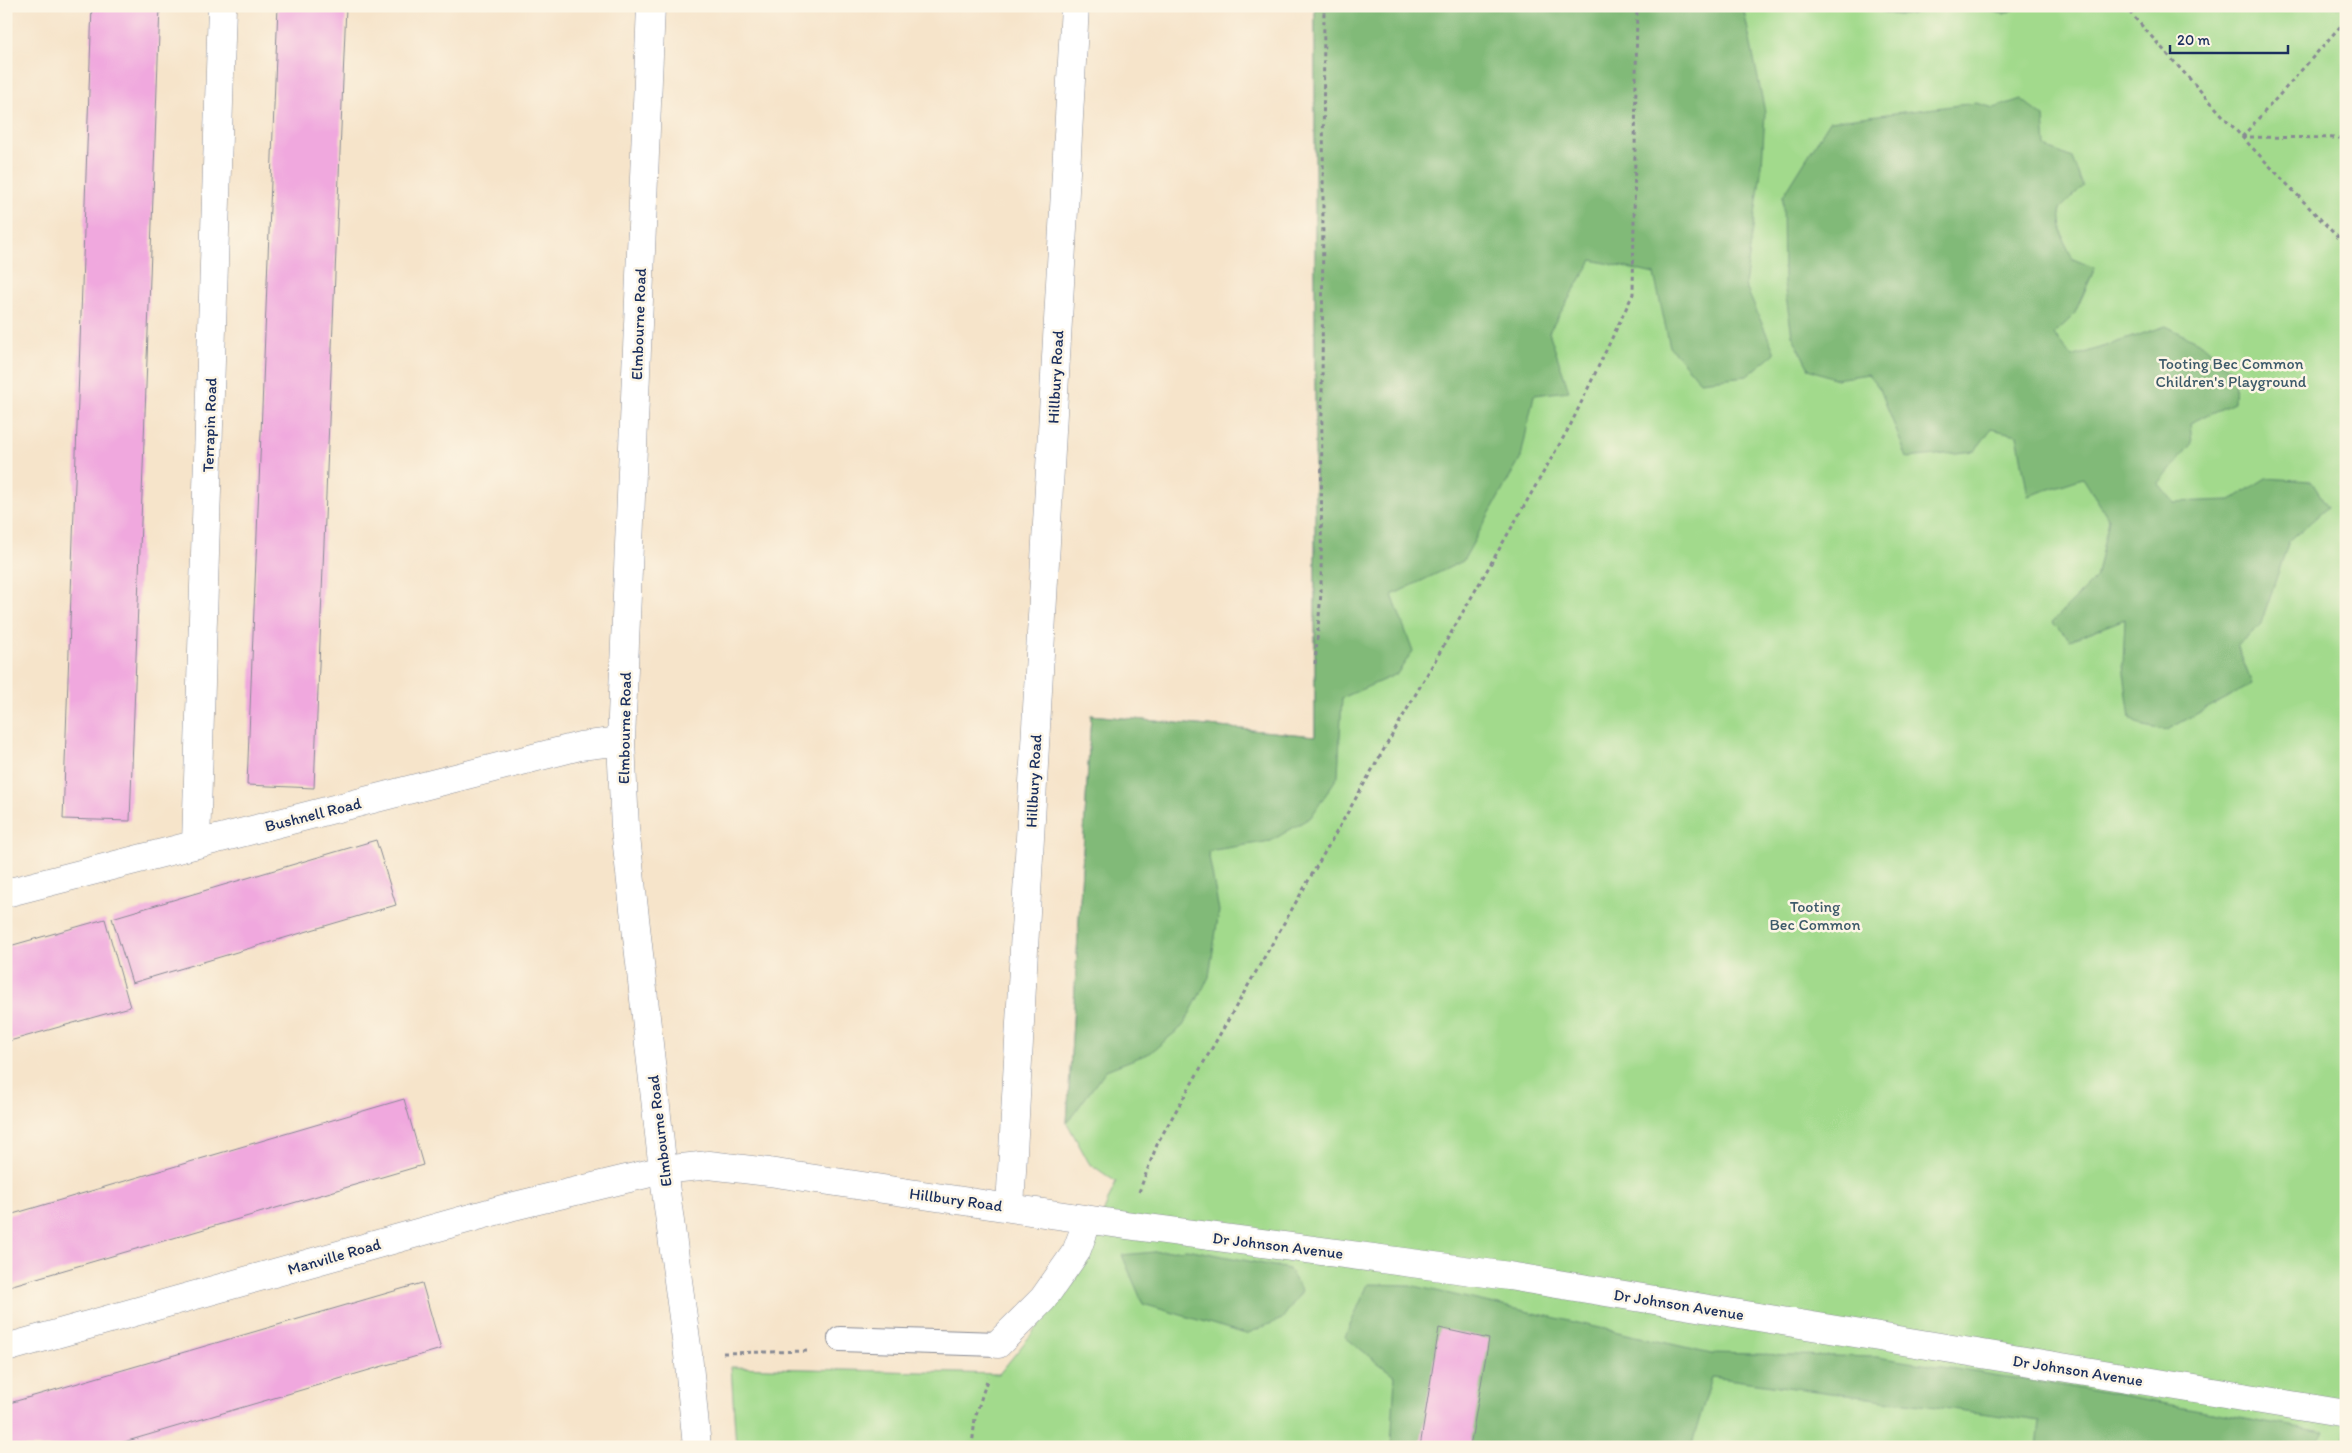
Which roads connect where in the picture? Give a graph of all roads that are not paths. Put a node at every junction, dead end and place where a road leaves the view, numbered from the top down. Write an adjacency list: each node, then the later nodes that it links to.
1 (222, 6): 5 (street, Terrapin Road)
2 (651, 6): 4 (street, Elmbourne Road)
3 (1075, 6): 8 (street, Hillbury Road)
4 (621, 741): 5 (street, Bushnell Road); 7 (street, Elmbourne Road)
5 (196, 844): 6 (street, Bushnell Road)
6 (6, 893)
7 (663, 1170): 8 (street, Hillbury Road); 12 (street, Manville Road); 14 (street, Elmbourne Road)
8 (1010, 1208): 9 (street, Dr Johnson Avenue)
9 (1088, 1220): 11 (street); 13 (street, Dr Johnson Avenue)
10 (840, 1339): 11 (lane)
11 (998, 1344)
12 (6, 1348)
13 (2346, 1414)
14 (697, 1447)

